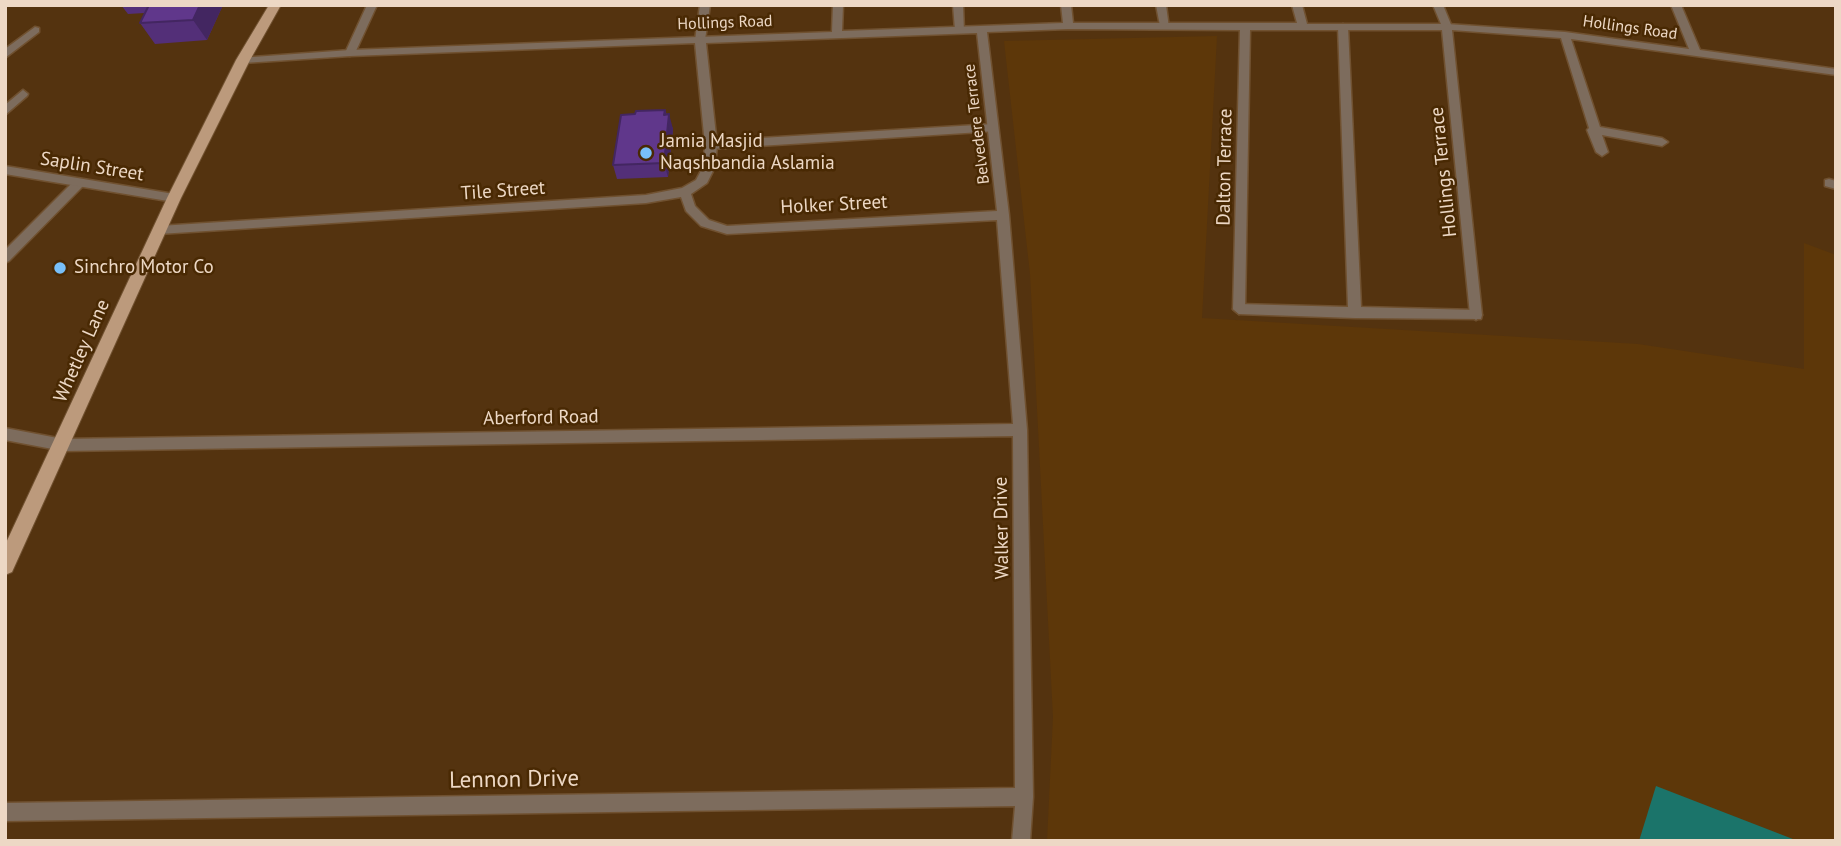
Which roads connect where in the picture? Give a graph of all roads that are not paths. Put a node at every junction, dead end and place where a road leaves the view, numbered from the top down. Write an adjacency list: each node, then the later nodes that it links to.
1 (275, 5): 26 (main road, Whetley Lane)
2 (372, 5): 23 (street)
3 (705, 5): 22 (street)
4 (838, 5): 20 (street)
5 (958, 5): 18 (street)
6 (1066, 5): 11 (street)
7 (1161, 5): 12 (street)
8 (1297, 5): 14 (street)
9 (1438, 5): 16 (street, Hollings Terrace)
10 (1676, 5): 24 (street)
11 (1068, 26): 12 (street, Hollings Road); 19 (street, Hollings Road)
12 (1165, 26): 13 (street, Hollings Road)
13 (1245, 26): 14 (street, Hollings Road); 42 (street, Dalton Terrace)
14 (1303, 27): 15 (street, Hollings Road)
15 (1343, 27): 16 (street, Hollings Road); 42 (street)
16 (1447, 27): 21 (street, Hollings Road); 42 (street, Hollings Terrace)
17 (35, 30): 25 (street)
18 (960, 30): 19 (street, Hollings Road); 20 (street, Hollings Road)
19 (982, 30): 30 (street, Belvedere Terrace)
20 (837, 34): 22 (street, Hollings Road)
21 (1565, 35): 24 (street, Hollings Road); 31 (street)
22 (700, 40): 23 (street, Hollings Road); 33 (street)
23 (350, 53): 26 (street, Hollings Road)
24 (1696, 53): 27 (street, Hollings Road)
25 (5, 55)
26 (243, 60): 38 (main road, Whetley Lane)
27 (1836, 72)
28 (23, 94): 29 (street)
29 (5, 111)
30 (993, 128): 33 (street); 39 (street, Belvedere Terrace)
31 (1593, 130): 32 (street); 34 (street)
32 (1662, 142)
33 (710, 145): 37 (street)
34 (1602, 152)
35 (5, 170): 36 (street, Saplin Street)
36 (79, 183): 38 (street, Saplin Street); 41 (street)
37 (685, 192): 39 (street, Holker Street); 40 (street, Tile Street)
38 (174, 198): 40 (main road, Whetley Lane)
39 (1003, 215): 43 (street, Walker Drive)
40 (159, 230): 45 (main road, Whetley Lane)
41 (5, 258)
42 (1355, 313)
43 (1020, 430): 45 (street, Aberford Road); 47 (street, Walker Drive)
44 (5, 434): 45 (street, Aberford Road)
45 (63, 445): 46 (main road, Whetley Lane)
46 (5, 566)
47 (1024, 797): 48 (street, Lennon Drive); 49 (street, Walker Drive)
48 (5, 811)
49 (1021, 841)

